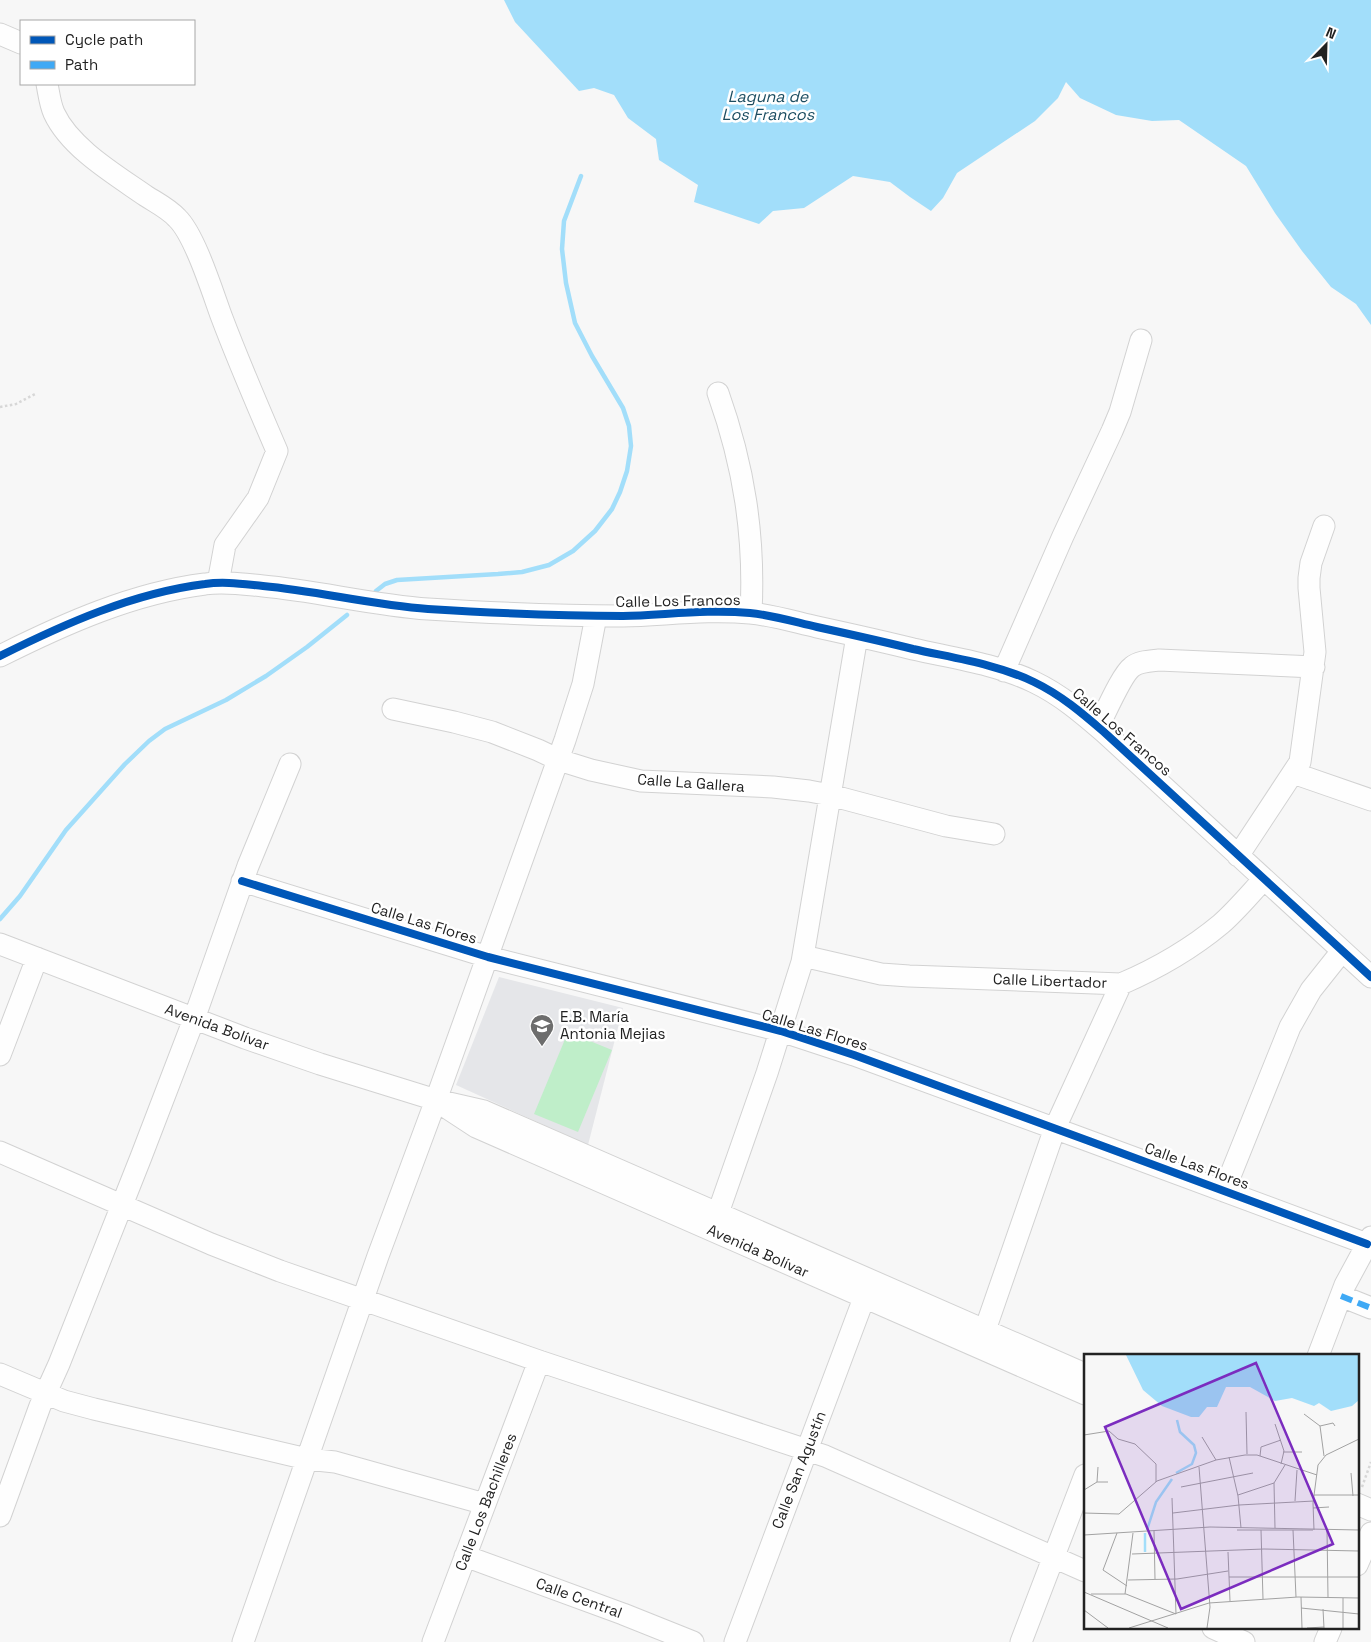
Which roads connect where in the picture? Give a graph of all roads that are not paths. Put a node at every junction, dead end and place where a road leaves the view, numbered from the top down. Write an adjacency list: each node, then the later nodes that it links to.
1 (0, 34): 2 (street)
2 (20, 43)
3 (47, 85): 7 (street)
4 (1141, 340): 13 (street)
5 (718, 393): 8 (street)
6 (1324, 526): 12 (street)
7 (218, 583): 9 (street, Calle Los Francos); 11 (street, Calle Los Francos)
8 (751, 613): 9 (street, Calle Los Francos); 10 (street, Calle Los Francos)
9 (596, 616): 16 (street)
10 (857, 636): 13 (street, Calle Los Francos); 19 (street)
11 (0, 656)
12 (1314, 667): 15 (street); 18 (street)
13 (1004, 671): 15 (street, Calle Los Francos)
14 (394, 709): 16 (street, Calle La Gallera)
15 (1098, 727): 22 (street, Calle Los Francos)
16 (559, 760): 19 (street, Calle La Gallera); 28 (street)
17 (290, 764): 24 (street)
18 (1293, 773): 20 (street); 22 (street)
19 (830, 795): 21 (street, Calle La Gallera); 27 (street)
20 (1371, 800)
21 (994, 834)
22 (1238, 856): 23 (street, Calle Los Francos)
23 (1264, 879): 26 (street, Calle Los Francos); 31 (street, Calle Libertador)
24 (242, 881): 28 (street, Calle Las Flores); 32 (street)
25 (0, 944): 29 (street, Avenida Bolívar)
26 (1342, 951): 30 (street, Calle Los Francos); 38 (street)
27 (803, 956): 31 (street, Calle Libertador); 33 (street)
28 (488, 957): 33 (street, Calle Las Flores); 35 (street)
29 (37, 958): 32 (street, Avenida Bolívar); 34 (street)
30 (1371, 977)
31 (1120, 984): 36 (street)
32 (194, 1019): 35 (street, Avenida Bolívar); 39 (street)
33 (781, 1031): 36 (street, Calle Las Flores); 40 (street)
34 (0, 1055)
35 (436, 1100): 40 (street, Avenida Bolívar); 43 (street, Avenida Bolívar); 44 (street)
36 (1055, 1128): 38 (street, Calle Las Flores); 46 (street)
37 (0, 1152): 39 (street)
38 (1224, 1191): 41 (street, Calle Las Flores)
39 (122, 1204): 44 (street); 51 (street)
40 (718, 1213): 46 (street, Avenida Bolívar)
41 (1369, 1241): 42 (street)
42 (1340, 1296): 45 (street); 47 (street)
43 (864, 1298): 52 (street, Avenida Bolívar); 53 (street, Calle San Agustín)
44 (362, 1300): 48 (street); 54 (street)
45 (1371, 1308)
46 (985, 1330): 50 (street, Avenida Bolívar)
47 (1319, 1354)
48 (539, 1361): 53 (street); 56 (street, Calle Los Bachilleres)
49 (0, 1374): 51 (street)
50 (1084, 1374)
51 (45, 1393): 54 (street); 57 (street)
52 (1084, 1394)
53 (807, 1450): 60 (street); 68 (street, Calle San Agustín)
54 (307, 1459): 56 (street); 65 (street)
55 (1084, 1478): 60 (street)
56 (485, 1504): 59 (street, Calle Los Bachilleres)
57 (0, 1516)
58 (1371, 1533): 61 (street)
59 (465, 1556): 66 (street, Calle Los Bachilleres); 67 (street, Calle Central)
60 (1054, 1557): 62 (street); 69 (street)
61 (1358, 1563)
62 (1084, 1571)
63 (1217, 1630): 70 (street)
64 (1329, 1630): 71 (street)
65 (243, 1642)
66 (433, 1642)
67 (693, 1642)
68 (735, 1642)
69 (1021, 1642)
70 (1244, 1642)
71 (1325, 1642)

